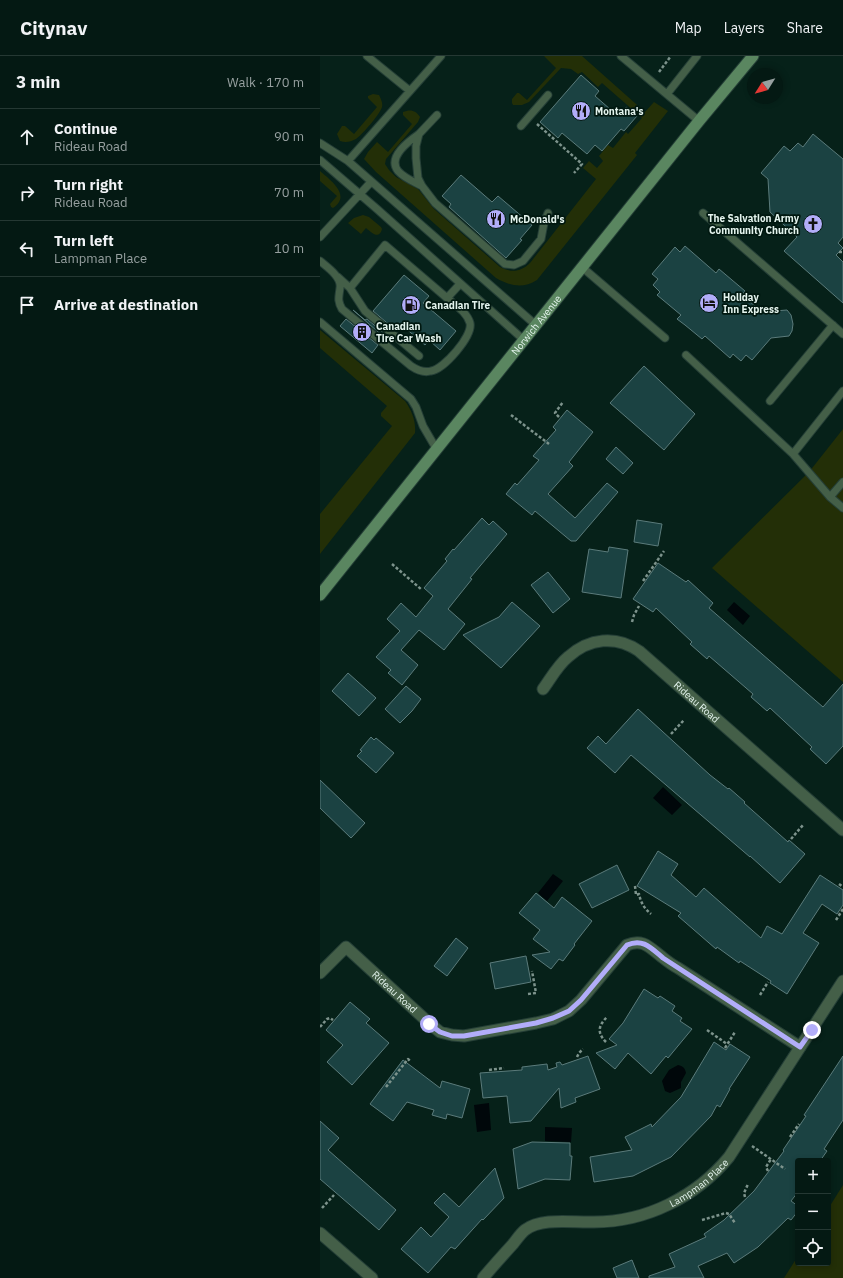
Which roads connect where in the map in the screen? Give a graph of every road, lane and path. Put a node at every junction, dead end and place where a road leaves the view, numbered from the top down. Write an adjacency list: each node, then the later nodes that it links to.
1 (367, 56): 8 (lane)
2 (441, 56): 8 (lane)
3 (621, 56): 7 (lane)
4 (671, 56): 7 (path)
5 (697, 56): 9 (lane)
6 (753, 56): 13 (main road, Norwich Avenue)
7 (652, 82): 9 (lane)
8 (410, 91): 18 (lane)
9 (667, 94): 13 (lane)
10 (548, 95): 14 (lane)
11 (437, 115): 15 (lane)
12 (542, 119): 19 (path)
13 (699, 121): 29 (main road, Norwich Avenue)
14 (521, 126)
15 (419, 134): 21 (lane); 21 (lane)
16 (320, 143): 18 (lane)
17 (320, 160): 22 (lane)
18 (348, 161): 20 (lane)
19 (574, 173)
20 (370, 182): 22 (lane); 36 (lane)
21 (422, 186): 23 (lane)
22 (359, 194): 25 (lane); 31 (lane)
23 (548, 213)
24 (703, 213): 35 (lane)
25 (320, 238)
26 (839, 252): 27 (path)
27 (843, 252)
28 (320, 261): 30 (lane)
29 (583, 268): 36 (main road, Norwich Avenue); 38 (lane)
30 (338, 277): 32 (lane); 33 (lane)
31 (460, 284): 33 (lane); 39 (lane)
32 (350, 288): 33 (lane); 41 (lane)
33 (447, 298)
34 (320, 322): 48 (lane)
35 (833, 325): 37 (lane); 43 (lane)
36 (537, 326): 39 (main road, Norwich Avenue)
37 (843, 334)
38 (665, 338)
39 (525, 341): 48 (main road, Norwich Avenue)
40 (686, 355): 49 (lane)
41 (419, 356)
42 (843, 391): 49 (lane)
43 (770, 401)
44 (563, 402): 46 (path)
45 (511, 415): 47 (path)
46 (559, 417)
47 (549, 444)
48 (437, 450): 57 (main road, Norwich Avenue)
49 (793, 454): 51 (lane)
50 (843, 482): 51 (lane)
51 (830, 497): 52 (lane)
52 (843, 508)
53 (664, 551): 55 (path)
54 (392, 564): 56 (path)
55 (643, 581)
56 (422, 590)
57 (320, 596)
58 (639, 606): 59 (path)
59 (632, 622)
60 (543, 688): 64 (street, Rideau Road)
61 (684, 720): 62 (path)
62 (671, 734)
63 (803, 825): 65 (path)
64 (843, 830)
65 (791, 839)
66 (839, 884): 68 (path)
67 (635, 886): 70 (path)
68 (843, 887)
69 (843, 909): 71 (path)
70 (651, 914)
71 (836, 920)
72 (532, 971): 76 (path)
73 (320, 973): 85 (street, Rideau Road)
74 (843, 981): 85 (street, Lampman Place)
75 (768, 982): 77 (path)
76 (528, 994)
77 (760, 995)
78 (607, 1017): 83 (path)
79 (333, 1020): 80 (path)
80 (320, 1027)
81 (708, 1030): 84 (path)
82 (735, 1032): 84 (path)
83 (606, 1042)
84 (727, 1044): 86 (path)
85 (800, 1047): 95 (street, Lampman Place)
86 (725, 1048)
87 (583, 1049): 88 (path)
88 (577, 1057)
89 (411, 1062): 92 (path)
90 (504, 1068): 91 (path)
91 (489, 1070)
92 (386, 1087)
93 (799, 1124): 94 (path)
94 (790, 1137)
95 (741, 1138): 96 (path); 107 (street, Lampman Place)
96 (771, 1159): 97 (path); 98 (path)
97 (785, 1169)
98 (768, 1170)
99 (748, 1184): 101 (path)
100 (334, 1194): 102 (path)
101 (745, 1196)
102 (322, 1208)
103 (702, 1220): 104 (path)
104 (735, 1223)
105 (320, 1233): 106 (street)
106 (372, 1278)
107 (483, 1278)

